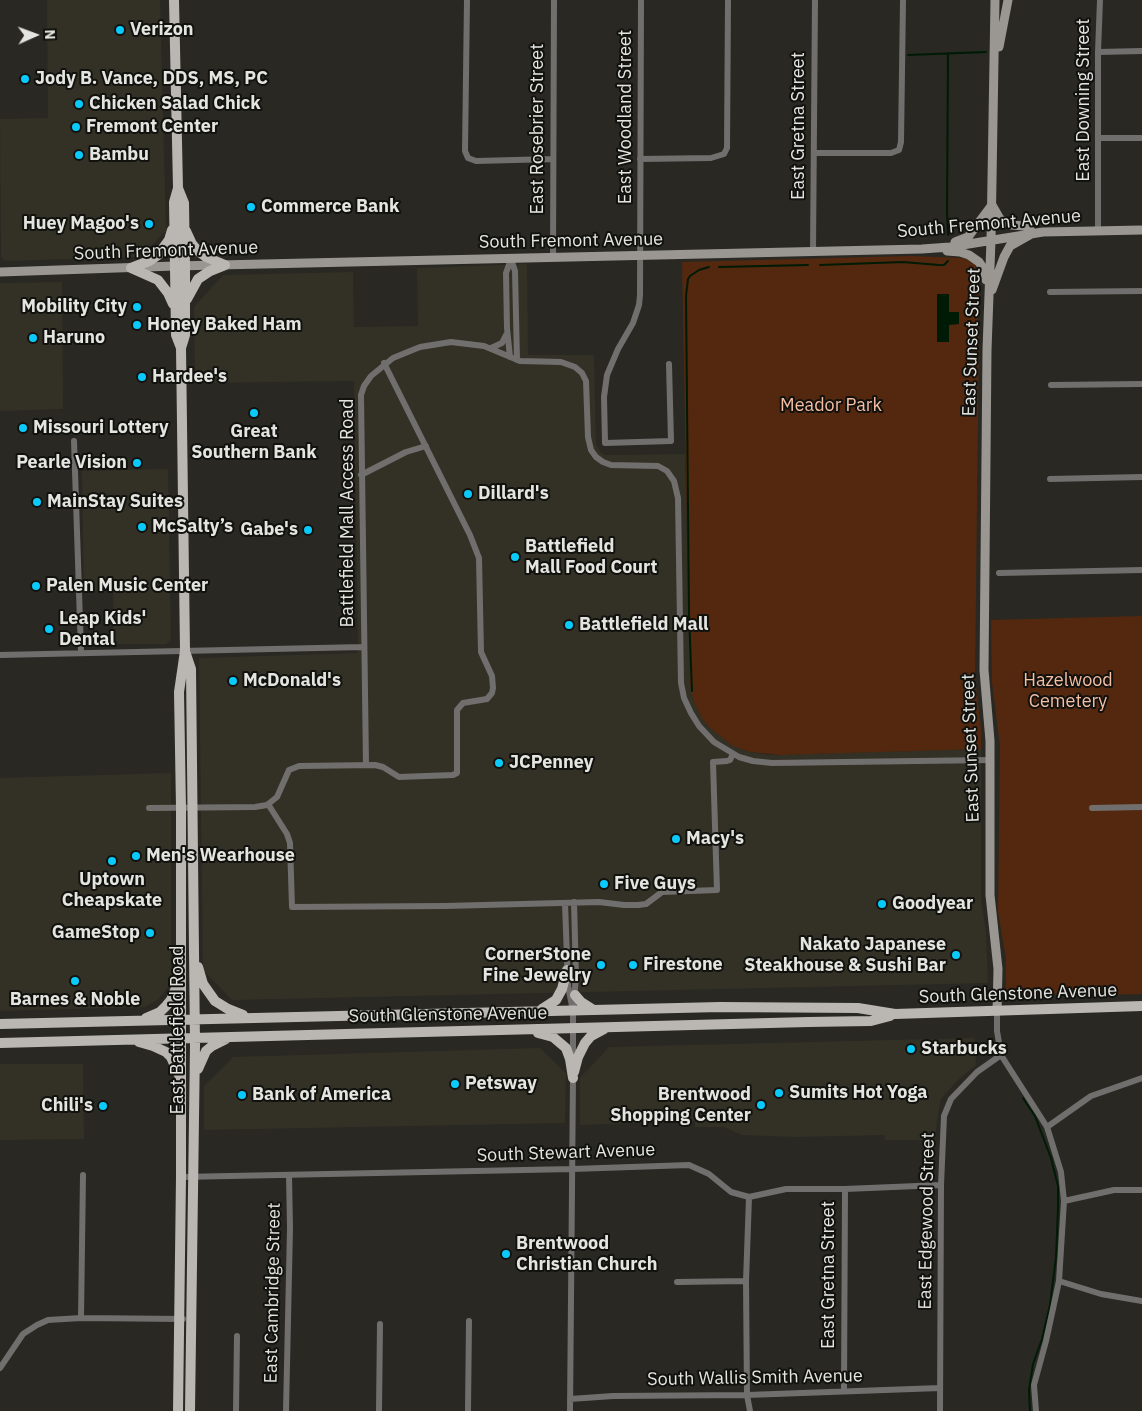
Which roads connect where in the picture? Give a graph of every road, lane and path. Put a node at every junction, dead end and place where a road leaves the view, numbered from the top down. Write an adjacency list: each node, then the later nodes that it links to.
1 (174, 0): 20 (main road, East Battlefield Road)
2 (467, 0): 18 (street)
3 (554, 0): 18 (street, East Rosebrier Street)
4 (641, 0): 17 (street, East Woodland Street)
5 (728, 0): 17 (street)
6 (815, 0): 16 (street, East Gretna Street)
7 (902, 0): 16 (street)
8 (995, 0): 13 (main road, East Sunset Street)
9 (1008, 0): 13 (main road, East Sunset Street)
10 (1100, 0): 12 (street, East Downing Street)
11 (1142, 51): 12 (street)
12 (1098, 52): 14 (street, East Downing Street)
13 (995, 64): 19 (main road, East Sunset Street)
14 (1098, 138): 15 (street); 22 (street, East Downing Street)
15 (1142, 138)
16 (814, 153): 26 (street, East Gretna Street)
17 (640, 158): 27 (street, East Woodland Street)
18 (553, 160): 28 (street, East Rosebrier Street)
19 (992, 205): 23 (main road); 24 (main road, East Sunset Street); 25 (main road)
20 (179, 224): 30 (main road); 31 (main road, East Battlefield Road); 32 (main road)
21 (1142, 230): 22 (main road, South Fremont Avenue)
22 (1098, 231): 23 (main road, South Fremont Avenue)
23 (1032, 233): 24 (main road, South Fremont Avenue); 36 (main road)
24 (991, 240): 25 (main road, South Fremont Avenue); 36 (main road, East Sunset Street)
25 (933, 249): 26 (main road, South Fremont Avenue); 36 (main road)
26 (813, 252): 27 (main road, South Fremont Avenue)
27 (640, 255): 28 (main road, South Fremont Avenue); 45 (street, East Woodland Street)
28 (553, 257): 29 (main road, South Fremont Avenue)
29 (511, 258): 30 (main road, South Fremont Avenue); 39 (street); 43 (street)
30 (225, 265): 31 (main road, South Fremont Avenue); 37 (main road)
31 (180, 266): 32 (main road, South Fremont Avenue); 37 (main road, East Battlefield Road); 38 (main road, East Battlefield Road)
32 (131, 268): 33 (main road, South Fremont Avenue); 38 (main road)
33 (0, 272)
34 (1142, 291): 35 (street)
35 (1050, 292)
36 (989, 297): 60 (main road, East Sunset Street)
37 (185, 308): 40 (main road, East Battlefield Road)
38 (176, 314): 40 (main road, East Battlefield Road)
39 (507, 328): 41 (street); 42 (street)
40 (181, 348): 56 (main road, East Battlefield Road)
41 (491, 348): 42 (street, Battlefield Mall Access Road); 44 (street, Battlefield Mall Access Road)
42 (510, 357): 43 (street, Battlefield Mall Access Road)
43 (517, 360): 59 (street, Battlefield Mall Access Road)
44 (384, 363): 49 (street); 50 (street, Battlefield Mall Access Road)
45 (669, 364)
46 (1142, 384): 47 (street)
47 (1051, 385)
48 (74, 441): 57 (street)
49 (426, 446): 50 (street); 61 (street)
50 (361, 475): 55 (street, Battlefield Mall Access Road)
51 (1142, 476): 52 (street)
52 (1050, 479)
53 (1142, 570): 54 (street)
54 (999, 573)
55 (364, 647): 56 (street); 61 (street, Battlefield Mall Access Road)
56 (185, 650): 57 (street); 65 (main road, East Battlefield Road); 66 (main road, East Battlefield Road)
57 (81, 652): 58 (street)
58 (0, 655)
59 (733, 754): 60 (street, Battlefield Mall Access Road); 68 (street)
60 (991, 760): 78 (main road, East Sunset Street)
61 (366, 765): 62 (street)
62 (267, 804): 66 (street); 69 (street)
63 (1142, 807): 67 (street)
64 (149, 808): 65 (street)
65 (181, 808): 66 (street); 72 (main road, East Battlefield Road)
66 (192, 808): 70 (main road, East Battlefield Road)
67 (1092, 808)
68 (574, 902): 69 (street); 73 (street)
69 (566, 903): 71 (street)
70 (194, 954): 80 (main road); 82 (main road, East Battlefield Road)
71 (567, 970): 76 (street); 77 (main road)
72 (180, 973): 81 (main road, East Battlefield Road); 83 (main road)
73 (575, 995): 75 (main road); 76 (street)
74 (1142, 1006): 78 (main road, South Glenstone Avenue)
75 (593, 1009): 76 (main road, South Glenstone Avenue); 79 (main road, South Glenstone Avenue)
76 (572, 1010): 77 (main road, South Glenstone Avenue); 86 (street)
77 (536, 1011): 80 (main road, South Glenstone Avenue)
78 (997, 1011): 79 (main road, South Glenstone Avenue); 93 (street, East Sunset Street)
79 (895, 1014): 85 (main road, South Glenstone Avenue)
80 (254, 1018): 82 (main road, South Glenstone Avenue)
81 (181, 1019): 82 (main road, South Glenstone Avenue); 83 (main road, South Glenstone Avenue); 89 (main road, East Battlefield Road)
82 (195, 1019): 90 (main road, East Battlefield Road)
83 (135, 1021): 84 (main road, South Glenstone Avenue)
84 (0, 1024)
85 (608, 1028): 86 (main road, South Glenstone Avenue); 94 (main road)
86 (573, 1029): 87 (main road, South Glenstone Avenue); 94 (street)
87 (518, 1030): 88 (main road, South Glenstone Avenue); 94 (main road)
88 (231, 1037): 90 (main road, South Glenstone Avenue); 96 (main road)
89 (181, 1038): 90 (main road, South Glenstone Avenue); 91 (main road, South Glenstone Avenue); 97 (main road, East Battlefield Road)
90 (195, 1038): 96 (main road, East Battlefield Road)
91 (131, 1039): 92 (main road, South Glenstone Avenue); 97 (main road)
92 (0, 1043)
93 (1001, 1055): 98 (street, East Sunset Street); 104 (street, East Edgewood Street)
94 (573, 1078): 99 (street)
95 (1142, 1078): 98 (street)
96 (195, 1080): 102 (main road, East Battlefield Road)
97 (181, 1084): 103 (main road, East Battlefield Road)
98 (1047, 1127): 108 (street, East Sunset Street)
99 (573, 1169): 101 (street, South Stewart Avenue); 107 (street, South Stewart Avenue); 123 (street)
100 (83, 1175): 113 (street)
101 (289, 1175): 102 (street, South Stewart Avenue); 127 (street, East Cambridge Street)
102 (194, 1176): 103 (street, South Stewart Avenue); 115 (main road, East Battlefield Road)
103 (181, 1177): 114 (main road, East Battlefield Road)
104 (941, 1184): 105 (street); 120 (street, East Edgewood Street)
105 (845, 1189): 107 (street); 121 (street, East Gretna Street)
106 (1142, 1190): 108 (street)
107 (749, 1197): 109 (street)
108 (1064, 1200): 110 (street, East Sunset Street)
109 (746, 1281): 111 (street); 122 (street)
110 (1059, 1281): 112 (street); 133 (street, East Sunset Street)
111 (677, 1282)
112 (1142, 1301)
113 (81, 1318): 114 (street); 119 (street)
114 (180, 1319): 115 (street); 124 (main road, East Battlefield Road)
115 (192, 1319): 125 (main road, East Battlefield Road)
116 (469, 1321): 129 (street)
117 (380, 1324): 128 (street)
118 (237, 1336): 126 (street)
119 (0, 1368)
120 (940, 1388): 121 (street, South Wallis Smith Avenue); 132 (street, East Edgewood Street)
121 (844, 1391): 122 (street, South Wallis Smith Avenue)
122 (747, 1395): 123 (street, South Wallis Smith Avenue); 131 (street)
123 (570, 1398): 130 (street)
124 (178, 1411)
125 (190, 1411)
126 (236, 1411)
127 (286, 1411)
128 (378, 1411)
129 (468, 1411)
130 (570, 1411)
131 (750, 1411)
132 (940, 1411)
133 (1036, 1411)

